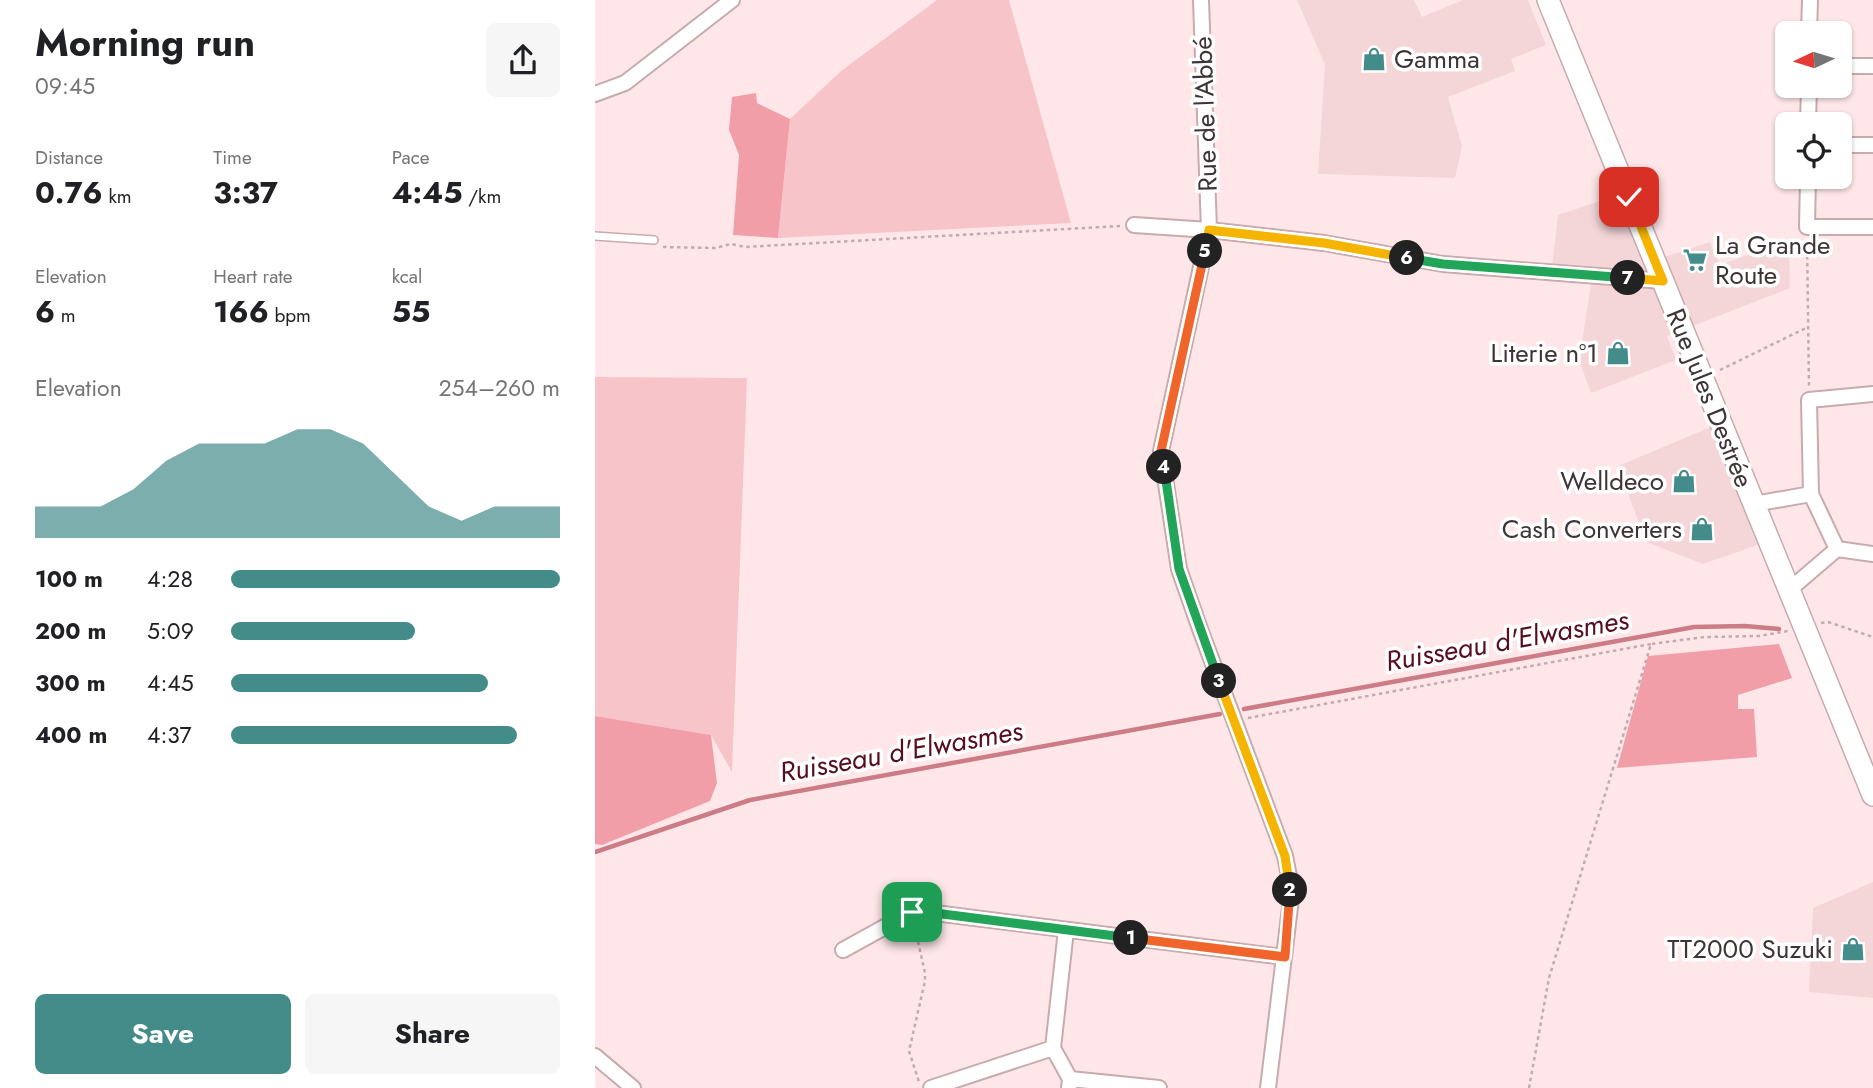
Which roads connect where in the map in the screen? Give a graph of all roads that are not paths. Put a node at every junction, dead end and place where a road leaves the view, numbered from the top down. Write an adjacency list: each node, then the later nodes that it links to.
1 (732, 0): 8 (street)
2 (1201, 0): 14 (street, Rue de l'Abbé)
3 (1548, 0): 17 (main road, Rue Jules Destrée)
4 (1810, 0): 5 (street)
5 (1809, 21)
6 (1852, 66): 7 (street)
7 (1873, 66)
8 (595, 94)
9 (1852, 145): 10 (street)
10 (1873, 145)
11 (1808, 189): 13 (street)
12 (1134, 225): 14 (street)
13 (1873, 228)
14 (1209, 230): 17 (street); 27 (street, Rue de l'Abbé)
15 (595, 236): 16 (lane)
16 (654, 240)
17 (1663, 281): 20 (main road, Rue Jules Destrée)
18 (1873, 394): 19 (street)
19 (1811, 494): 20 (street); 21 (street)
20 (1754, 504): 23 (main road, Rue Jules Destrée)
21 (1837, 549): 22 (street); 23 (street)
22 (1873, 554)
23 (1789, 590): 24 (main road, Rue Jules Destrée)
24 (1873, 796)
25 (1066, 930): 26 (street); 27 (street); 28 (street)
26 (843, 950)
27 (1285, 957): 34 (street, Rue de l'Abbé)
28 (1053, 1048): 30 (street); 32 (street)
29 (595, 1055): 31 (street)
30 (1069, 1084): 33 (street)
31 (633, 1088)
32 (931, 1088)
33 (1159, 1088)
34 (1268, 1088)

